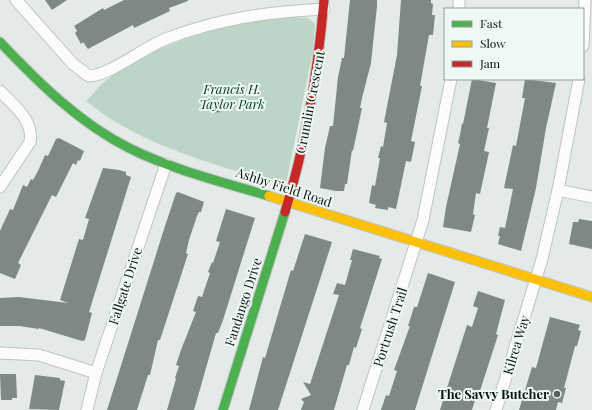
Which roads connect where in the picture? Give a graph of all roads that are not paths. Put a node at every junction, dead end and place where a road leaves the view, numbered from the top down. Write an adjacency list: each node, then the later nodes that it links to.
1 (16, 0): 3 (street)
2 (585, 0): 4 (street)
3 (324, 5): 13 (street, Crumlin Crescent)
4 (584, 23)
5 (0, 42): 9 (street, Ashby Field Road)
6 (451, 80): 14 (street)
7 (579, 80): 11 (street, Kilrea Way)
8 (0, 91): 10 (street)
9 (166, 164): 13 (street, Ashby Field Road); 18 (street, Fallgate Drive)
10 (0, 187)
11 (558, 190): 12 (street); 15 (street, Kilrea Way)
12 (592, 196)
13 (289, 203): 14 (street, Ashby Field Road); 20 (street, Fandango Drive)
14 (416, 243): 15 (street, Ashby Field Road); 21 (street, Portrush Trail)
15 (537, 280): 16 (street, Ashby Field Road); 22 (street, Kilrea Way)
16 (592, 297)
17 (0, 353): 18 (street)
18 (96, 372): 19 (street, Fallgate Drive)
19 (87, 410)
20 (223, 410)
21 (363, 410)
22 (496, 410)

